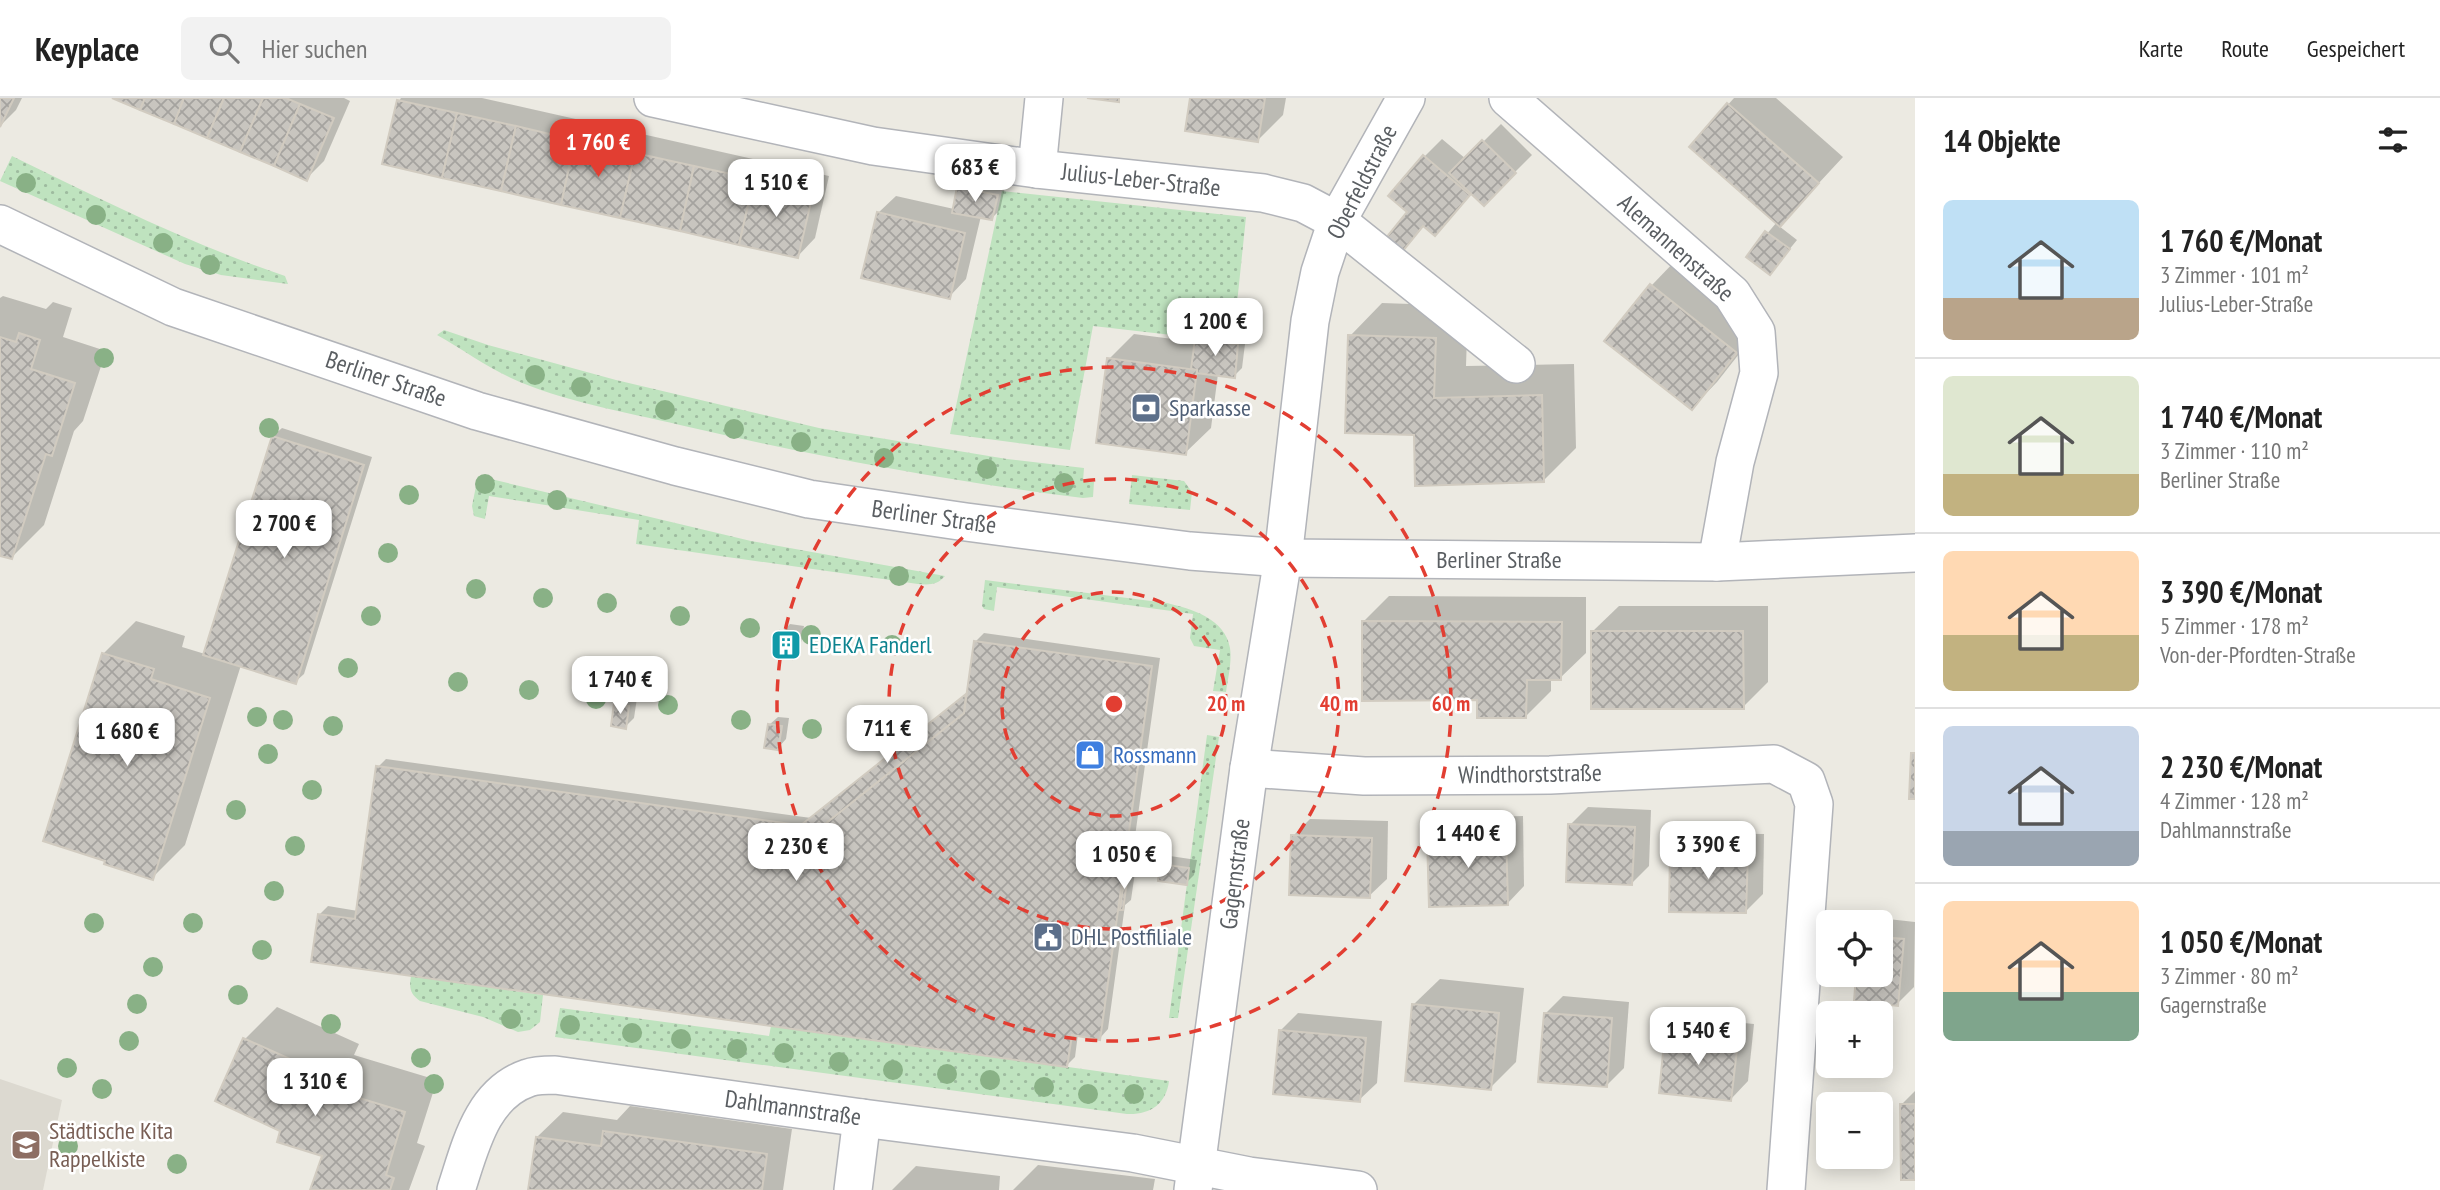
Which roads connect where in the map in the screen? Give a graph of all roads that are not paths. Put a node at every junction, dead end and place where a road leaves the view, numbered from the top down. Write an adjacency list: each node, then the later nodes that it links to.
1 (653, 98): 5 (street, Julius-Leber-Straße)
2 (1044, 98): 5 (street)
3 (1406, 98): 6 (street, Oberfeldstraße)
4 (1508, 98): 11 (street, Alemannenstraße)
5 (1037, 169): 6 (street, Julius-Leber-Straße)
6 (1338, 221): 8 (street, Julius-Leber-Straße); 10 (street, Oberfeldstraße)
7 (0, 224): 10 (street, Berliner Straße)
8 (1516, 364)
9 (1915, 553): 11 (street, Berliner Straße)
10 (1283, 558): 11 (street, Berliner Straße); 12 (street, Gagernstraße)
11 (1717, 562)
12 (1249, 768): 14 (street, Gagernstraße); 18 (street, Windthorststraße)
13 (862, 1118): 14 (street, Dahlmannstraße); 15 (street, Dahlmannstraße); 16 (street)
14 (1194, 1178): 17 (street, Dahlmannstraße)
15 (456, 1190)
16 (853, 1190)
17 (1357, 1190)
18 (1786, 1190)

